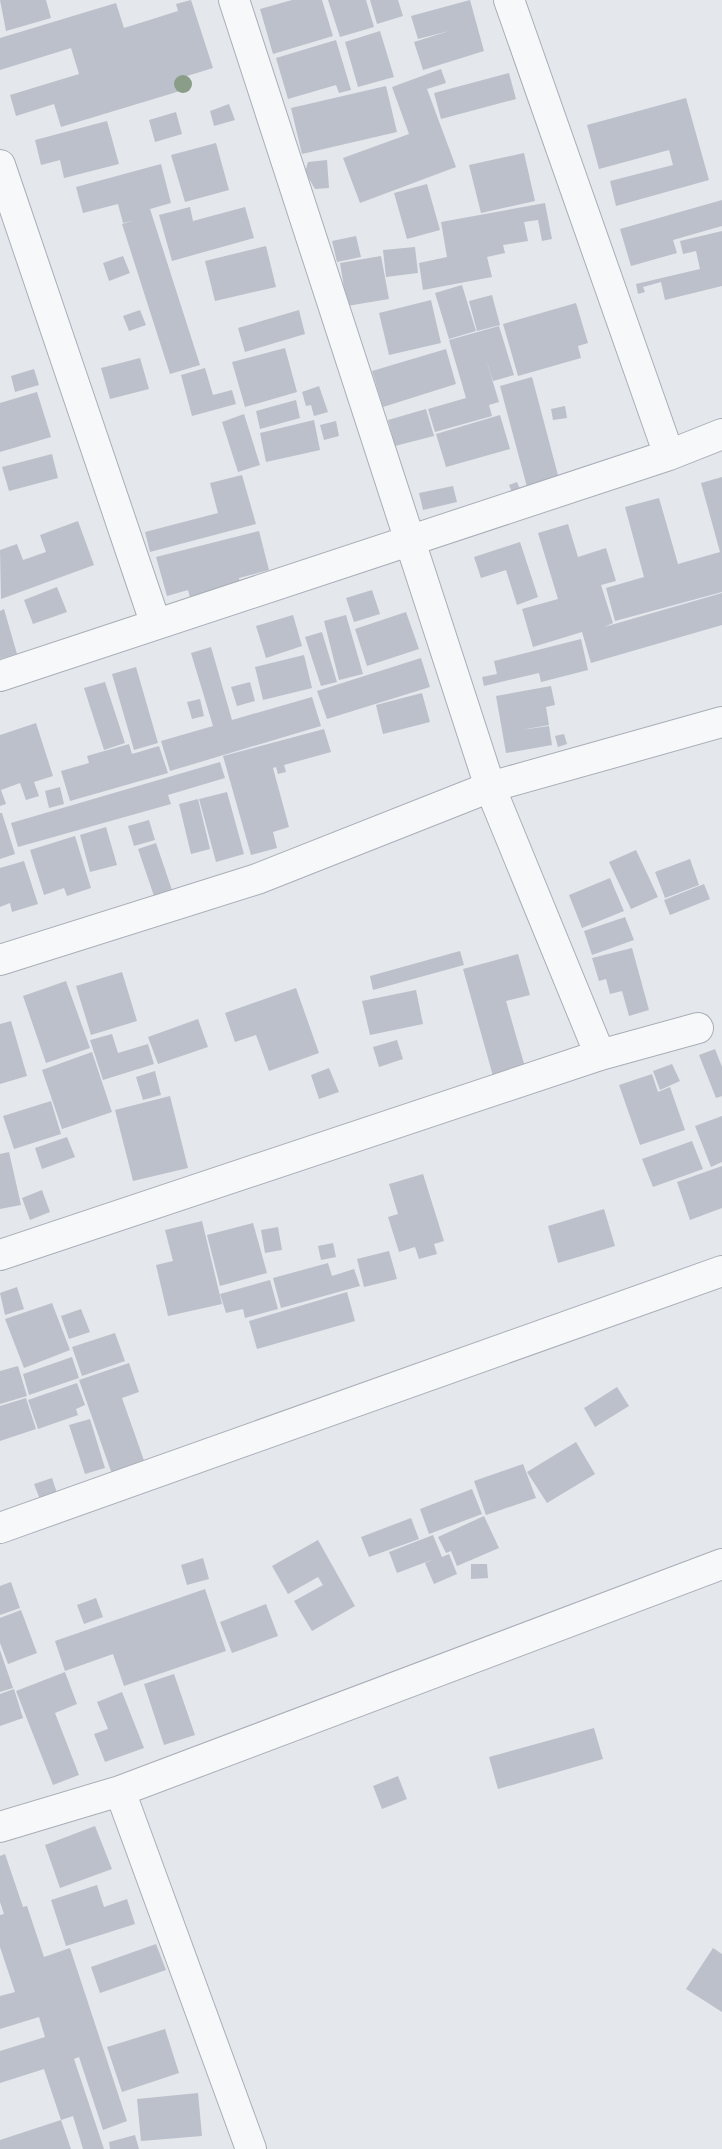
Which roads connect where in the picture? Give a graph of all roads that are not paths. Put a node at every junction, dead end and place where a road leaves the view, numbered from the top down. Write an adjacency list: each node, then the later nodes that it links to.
1 (234, 0): 6 (street)
2 (509, 0): 5 (street)
3 (0, 165): 7 (street)
4 (722, 434): 5 (street)
5 (669, 455): 6 (street)
6 (408, 542): 7 (street); 10 (street)
7 (155, 622): 8 (street)
8 (0, 676)
9 (722, 722): 10 (street)
10 (490, 788): 11 (street); 13 (street)
11 (0, 960)
12 (698, 1028): 13 (street)
13 (600, 1055): 14 (street)
14 (0, 1255)
15 (722, 1271): 16 (street)
16 (0, 1528)
17 (722, 1564): 18 (street)
18 (120, 1791): 19 (street); 20 (street)
19 (0, 1827)
20 (251, 2149)

